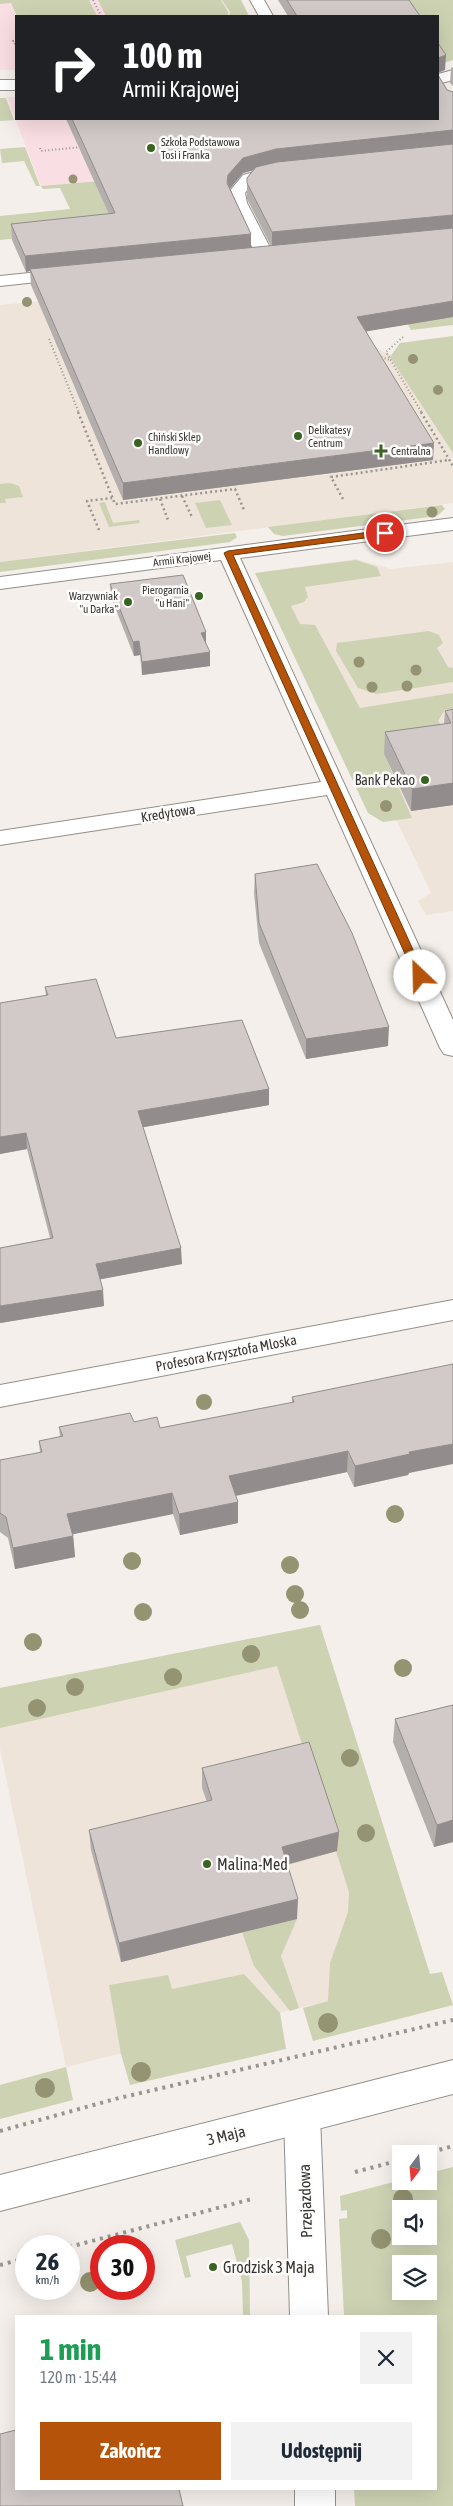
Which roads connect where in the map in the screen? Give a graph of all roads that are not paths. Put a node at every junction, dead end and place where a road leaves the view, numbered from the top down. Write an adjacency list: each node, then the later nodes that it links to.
1 (257, 0): 2 (street)
2 (265, 15)
3 (453, 75): 4 (street)
4 (439, 79)
5 (439, 80): 8 (street)
6 (0, 85): 7 (street)
7 (15, 85)
8 (450, 92)
9 (300, 167): 11 (street)
10 (286, 253): 11 (street)
11 (264, 255): 12 (street)
12 (245, 257)
13 (88, 272): 14 (street)
14 (0, 281)
15 (453, 524): 16 (street, Armii Krajowej)
16 (228, 553): 17 (street, Armii Krajowej); 18 (street)
17 (0, 583)
18 (336, 787): 19 (street, Kredytowa); 20 (street)
19 (0, 838)
20 (453, 1048)
21 (453, 1310): 22 (street, Profesora Krzysztofa Mloska)
22 (0, 1396)
23 (453, 2077): 24 (street, 3 Maja)
24 (302, 2116): 25 (street, 3 Maja); 26 (street, Przejazdowa)
25 (0, 2193)
26 (309, 2315)
27 (315, 2490): 28 (street)
28 (316, 2506)

